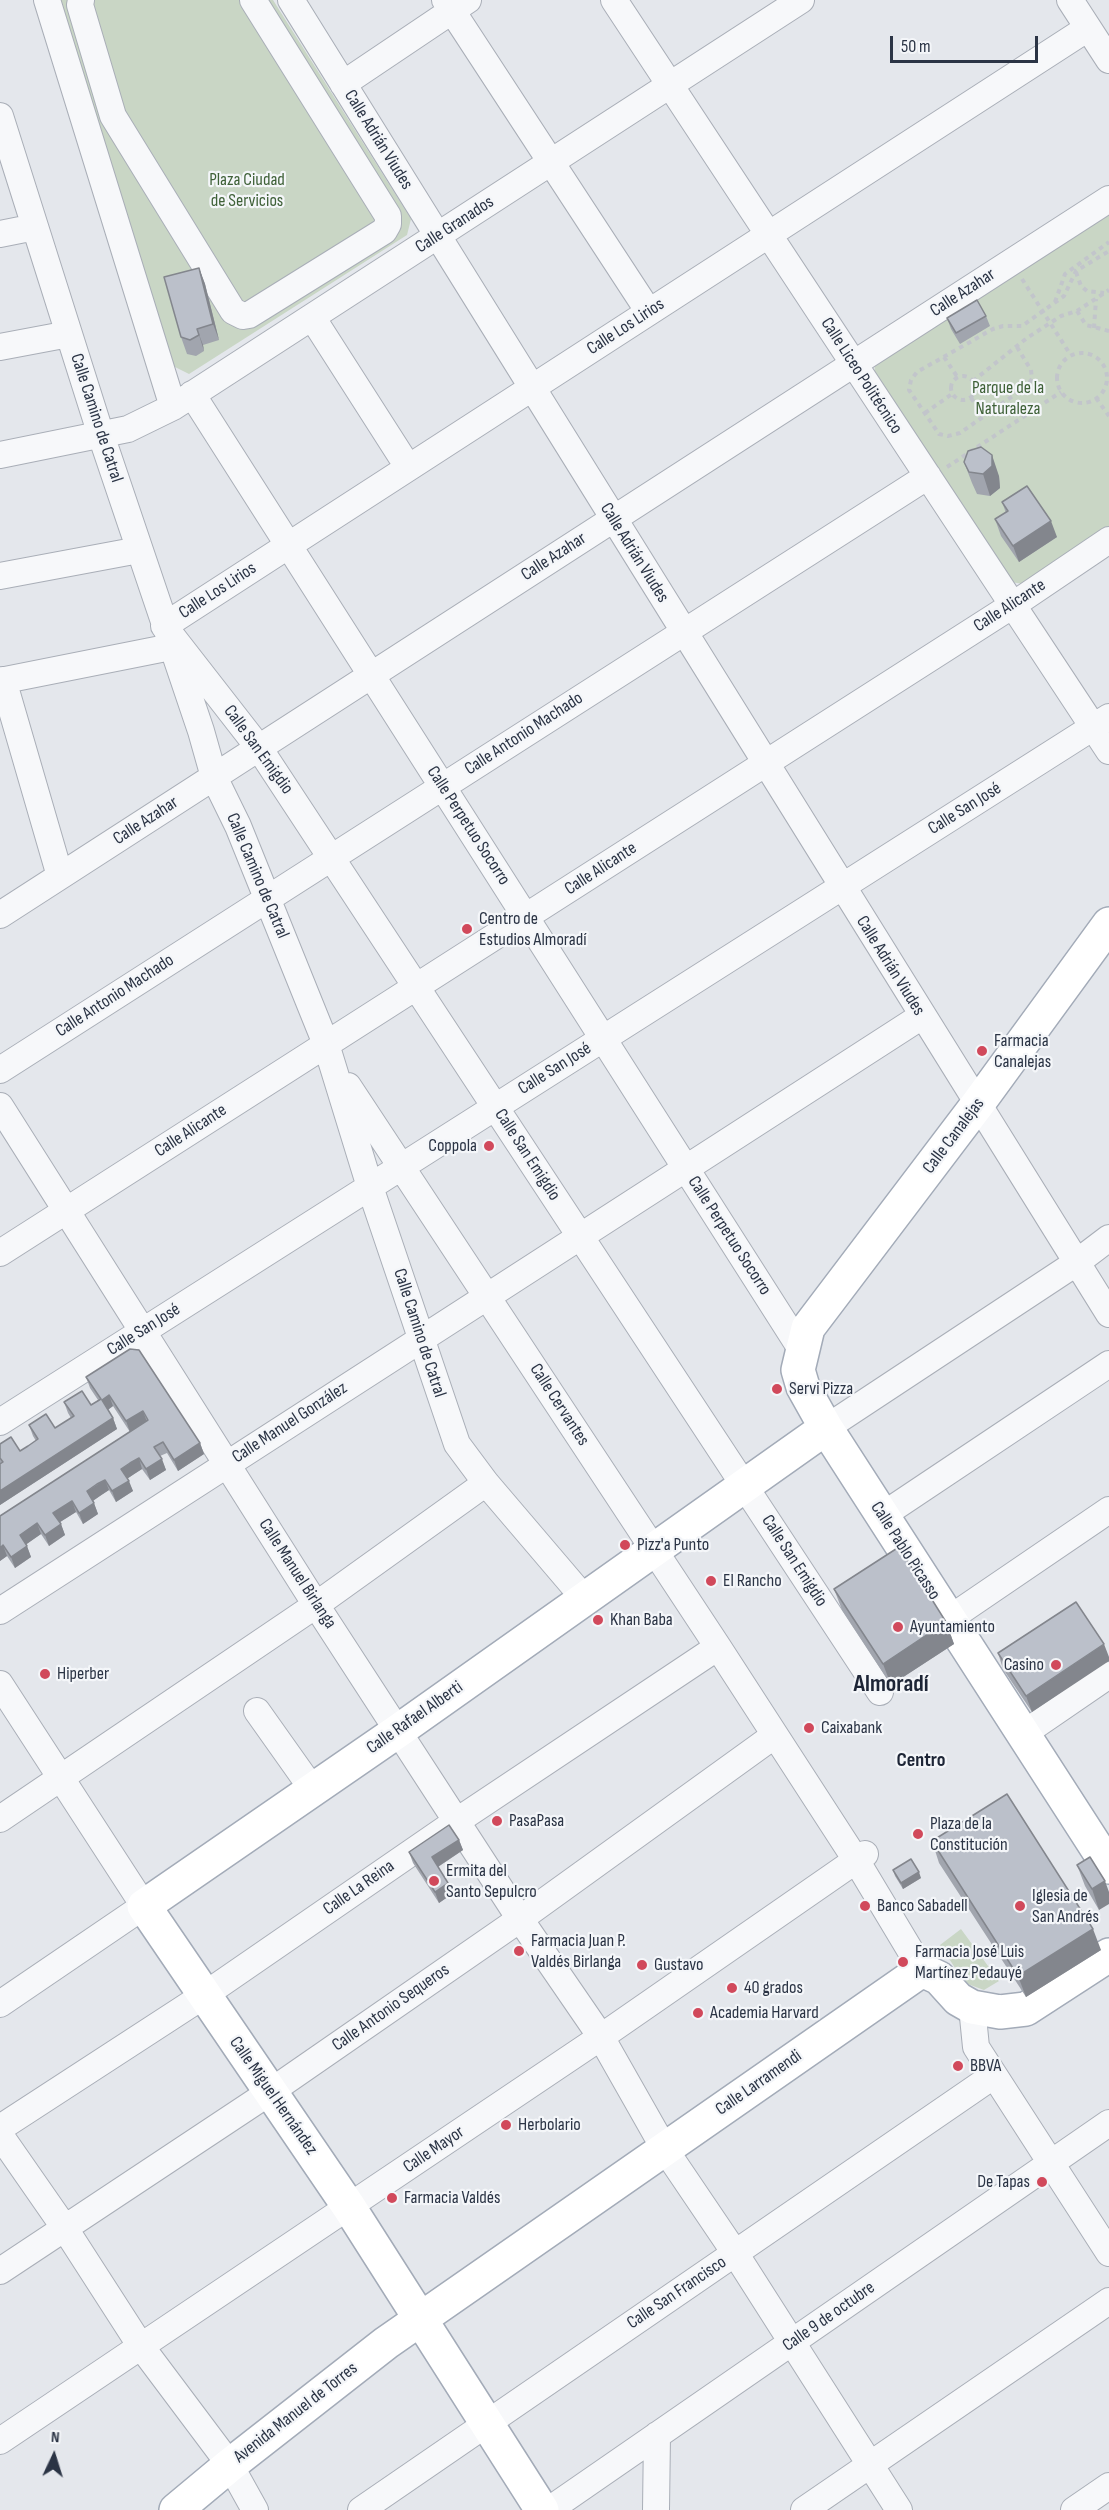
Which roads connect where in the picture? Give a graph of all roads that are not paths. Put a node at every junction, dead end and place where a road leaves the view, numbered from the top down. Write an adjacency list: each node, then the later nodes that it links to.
1 (47, 0): 26 (street, Calle Perpetuo Socorro)
2 (81, 0): 3 (street)
3 (253, 0)
4 (291, 0): 11 (street, Calle Adrián Viudes)
5 (614, 0): 12 (street, Calle Liceo Politécnico)
6 (1070, 0): 9 (street)
7 (455, 3): 11 (street); 14 (street)
8 (790, 3): 12 (street, Calle Granados)
9 (1088, 28): 10 (street); 18 (street, Calle Los Lirios)
10 (1109, 60)
11 (343, 84): 19 (street, Calle Adrián Viudes)
12 (670, 86): 14 (street, Calle Granados); 18 (street, Calle Liceo Politécnico)
13 (0, 117): 16 (street, Calle Camino de Catral)
14 (551, 162): 19 (street, Calle Granados); 20 (street)
15 (1109, 199): 24 (street, Calle Azahar)
16 (35, 227): 17 (street); 22 (street, Calle Camino de Catral)
17 (0, 234)
18 (769, 235): 20 (street, Calle Los Lirios); 24 (street, Calle Liceo Politécnico)
19 (438, 236): 21 (street, Calle Granados); 25 (street, Calle Adrián Viudes)
20 (649, 312): 25 (street, Calle Los Lirios)
21 (312, 317): 26 (street, Calle Granados); 29 (street)
22 (69, 334): 23 (street); 27 (street, Calle Camino de Catral)
23 (0, 347)
24 (854, 364): 30 (street, Calle Liceo Politécnico); 31 (street, Calle Azahar)
25 (532, 388): 29 (street, Calle Los Lirios); 31 (street, Calle Adrián Viudes)
26 (182, 401): 27 (street, Calle Granados); 33 (street, Calle Perpetuo Socorro)
27 (101, 435): 28 (street, Calle Granados); 34 (street, Calle Camino de Catral)
28 (0, 454)
29 (408, 467): 33 (street, Calle Los Lirios)
30 (936, 472): 36 (street, Calle Liceo Politécnico); 37 (street, Calle Antonio Machado)
31 (613, 519): 37 (street, Calle Adrián Viudes); 39 (street, Calle Azahar)
32 (1109, 540): 36 (street, Calle Alicante)
33 (288, 545): 38 (street, Calle Los Lirios); 39 (street, Calle Perpetuo Socorro)
34 (139, 550): 35 (street); 38 (street, Calle Camino de Catral)
35 (0, 576)
36 (1013, 606): 41 (street, Calle Liceo Politécnico); 44 (street, Calle Alicante)
37 (683, 632): 44 (street, Calle Adrián Viudes); 46 (street, Calle Antonio Machado)
38 (168, 636): 40 (street); 42 (street, Calle San Emigdio); 45 (street, Calle Camino de Catral)
39 (372, 675): 42 (street, Calle Azahar); 46 (street, Calle Perpetuo Socorro)
40 (2, 681): 48 (street)
41 (1101, 722): 43 (street, Calle Liceo Politécnico); 49 (street, Calle San José)
42 (260, 748): 45 (street, Calle Azahar); 47 (street, Calle San Emigdio)
43 (1109, 751)
44 (765, 764): 49 (street, Calle Adrián Viudes); 52 (street, Calle Alicante)
45 (214, 777): 48 (street, Calle Azahar); 50 (street, Calle Camino de Catral)
46 (442, 787): 47 (street, Calle Antonio Machado); 52 (street, Calle Perpetuo Socorro)
47 (332, 858): 50 (street, Calle Antonio Machado); 54 (street, Calle San Emigdio)
48 (60, 876): 51 (street, Calle Azahar)
49 (842, 887): 55 (street, Calle Adrián Viudes); 56 (street, Calle San José)
50 (267, 898): 57 (street, Calle Camino de Catral); 58 (street, Calle Antonio Machado)
51 (0, 915)
52 (526, 917): 54 (street, Calle Alicante); 56 (street, Calle Perpetuo Socorro)
53 (1109, 924): 59 (main road, Calle Canalejas)
54 (417, 987): 57 (street, Calle Alicante); 61 (street, Calle San Emigdio)
55 (921, 1016): 59 (street, Calle Adrián Viudes); 63 (street, Calle Manuel González)
56 (603, 1039): 61 (street, Calle San José); 63 (street, Calle Perpetuo Socorro)
57 (330, 1054): 62 (street, Calle Cervantes); 64 (street, Calle Camino de Catral); 65 (street, Calle Alicante)
58 (0, 1070)
59 (977, 1105): 69 (street, Calle Adrián Viudes); 74 (main road, Calle Canalejas)
60 (0, 1106): 65 (street, Calle Manuel Birlanga)
61 (495, 1107): 62 (street, Calle San José); 66 (street, Calle San Emigdio)
62 (401, 1167): 64 (street, Calle San José); 70 (street, Calle Cervantes)
63 (686, 1167): 66 (street, Calle Manuel González); 74 (street, Calle Perpetuo Socorro)
64 (370, 1187): 72 (street, Calle San José); 73 (street, Calle Camino de Catral)
65 (66, 1211): 68 (street, Calle Alicante); 72 (street, Calle Manuel Birlanga)
66 (580, 1235): 70 (street, Calle Manuel González); 80 (street, Calle San Emigdio)
67 (1109, 1238): 69 (street)
68 (0, 1253)
69 (1076, 1263): 71 (street, Calle Adrián Viudes); 77 (street)
70 (486, 1296): 73 (street, Calle Manuel González); 83 (street, Calle Cervantes)
71 (1109, 1314)
72 (143, 1331): 76 (street, Calle San José); 78 (street, Calle Manuel Birlanga)
73 (420, 1338): 78 (street, Calle Manuel González); 79 (street, Calle Camino de Catral)
74 (801, 1349): 77 (main road, Calle Pablo Picasso)
75 (1109, 1364): 82 (street)
76 (0, 1422)
77 (826, 1428): 80 (main road, Calle Rafael Alberti); 82 (main road, Calle Pablo Picasso)
78 (226, 1464): 85 (street, Calle Manuel Birlanga); 86 (street, Calle Manuel González)
79 (486, 1483): 84 (street, Calle Camino de Catral); 85 (street)
80 (745, 1487): 83 (main road, Calle Rafael Alberti); 91 (street, Calle San Emigdio)
81 (1109, 1510): 87 (street)
82 (883, 1515): 87 (main road, Calle Pablo Picasso)
83 (654, 1549): 84 (main road, Calle Rafael Alberti); 88 (street, Calle Cervantes)
84 (584, 1598): 93 (main road, Calle Rafael Alberti)
85 (316, 1605): 93 (street, Calle Manuel Birlanga); 96 (street)
86 (0, 1611)
87 (949, 1619): 94 (main road, Calle Pablo Picasso)
88 (718, 1647): 95 (street, Calle Cervantes); 99 (street, Calle La Reina)
89 (1109, 1675): 94 (street)
90 (0, 1684): 96 (street, Calle Miguel Hernández)
91 (880, 1692)
92 (257, 1711): 97 (street)
93 (398, 1731): 97 (main road, Calle Rafael Alberti); 99 (street, Calle Manuel Birlanga)
94 (1023, 1734): 100 (main road, Calle Pablo Picasso)
95 (779, 1742): 101 (street); 104 (street, Calle Antonio Sequeros)
96 (61, 1777): 98 (street); 103 (street, Calle Miguel Hernández)
97 (313, 1790): 103 (main road, Calle Rafael Alberti)
98 (0, 1819)
99 (457, 1821): 104 (street, Calle Manuel Birlanga); 107 (street, Calle La Reina)
100 (1100, 1835): 102 (main road, Calle Pablo Picasso)
101 (860, 1857): 106 (street); 110 (street, Calle Mayor)
102 (1109, 1867)
103 (144, 1906): 107 (main road, Calle Miguel Hernández); 108 (street, Calle Rafael Alberti)
104 (520, 1919): 110 (street, Calle Manuel Birlanga); 112 (street, Calle Antonio Sequeros)
105 (1109, 1955): 109 (main road)
106 (922, 1970): 109 (main road); 116 (main road, Calle Larramendi)
107 (203, 1996): 112 (main road, Calle Miguel Hernández); 114 (street, Calle La Reina)
108 (0, 2004)
109 (972, 2007): 111 (street)
110 (601, 2037): 116 (street, Calle Manuel Birlanga); 118 (street, Calle Mayor)
111 (993, 2076): 117 (street); 120 (street, Calle San Francisco)
112 (270, 2092): 118 (main road, Calle Miguel Hernández); 119 (street, Calle Antonio Sequeros)
113 (1109, 2123): 117 (street, Calle 9 de octubre)
114 (0, 2128)
115 (0, 2135): 119 (street)
116 (664, 2148): 120 (street, Calle Manuel Birlanga); 124 (main road, Calle Larramendi)
117 (1050, 2164): 121 (street); 125 (street, Calle 9 de octubre)
118 (349, 2207): 124 (main road, Calle Miguel Hernández); 126 (street, Calle Mayor)
119 (64, 2227): 122 (street, Calle Antonio Sequeros); 126 (street)
120 (735, 2253): 125 (street, Calle Manuel Birlanga); 127 (street, Calle San Francisco)
121 (1109, 2253)
122 (0, 2271)
123 (1109, 2301): 131 (street)
124 (419, 2321): 127 (main road, Calle Miguel Hernández); 130 (main road, Avenida Manuel de Torres)
125 (792, 2342): 128 (street, Calle 9 de octubre); 131 (street, Calle Manuel Birlanga)
126 (140, 2345): 129 (street, Calle Mayor); 130 (street)
127 (485, 2424): 135 (street, Calle San Francisco); 136 (main road, Calle Miguel Hernández)
128 (657, 2435): 137 (street, Calle 9 de octubre); 138 (street)
129 (0, 2440)
130 (230, 2465): 133 (main road, Avenida Manuel de Torres); 134 (street)
131 (870, 2465): 139 (street); 140 (street, Calle Manuel Birlanga)
132 (1109, 2486): 141 (street)
133 (176, 2510)
134 (255, 2510)
135 (361, 2510)
136 (542, 2510)
137 (549, 2510)
138 (656, 2510)
139 (804, 2510)
140 (899, 2510)
141 (1074, 2510)

